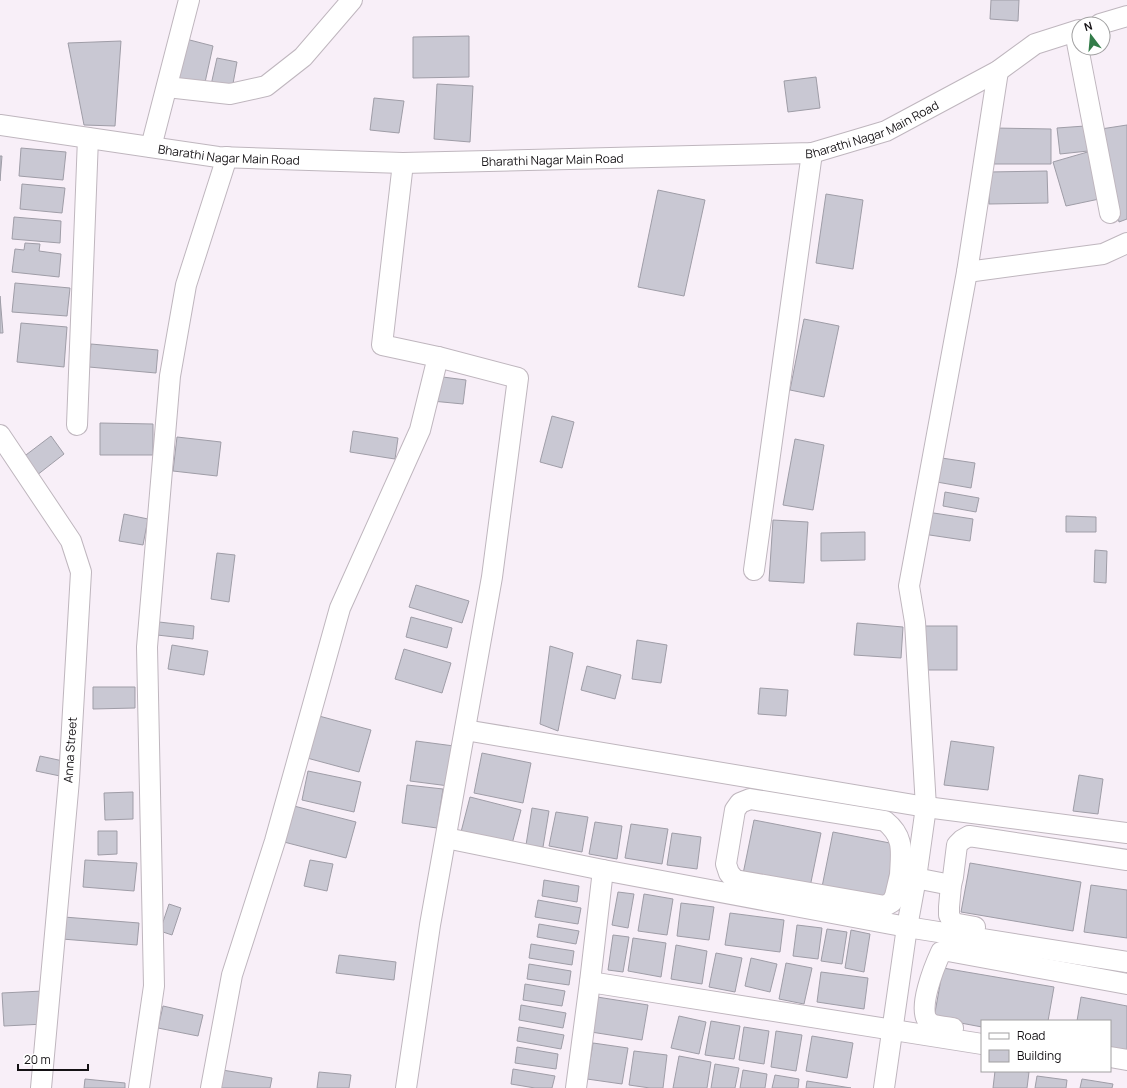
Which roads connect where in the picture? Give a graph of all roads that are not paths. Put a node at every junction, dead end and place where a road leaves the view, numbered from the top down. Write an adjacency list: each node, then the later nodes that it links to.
1 (189, 0): 8 (street)
2 (352, 0): 8 (street)
3 (1127, 16): 4 (street)
4 (1111, 21)
5 (1071, 33): 7 (street, Bharathi Nagar Main Road)
6 (1082, 56): 15 (street)
7 (998, 71): 12 (street, Bharathi Nagar Main Road); 17 (street)
8 (167, 87): 11 (street)
9 (0, 125): 10 (street, Bharathi Nagar Main Road)
10 (88, 138): 11 (street, Bharathi Nagar Main Road); 19 (street)
11 (151, 147): 13 (street, Bharathi Nagar Main Road)
12 (812, 153): 14 (street, Bharathi Nagar Main Road); 21 (street)
13 (227, 157): 14 (street, Bharathi Nagar Main Road); 45 (street)
14 (403, 163): 18 (street)
15 (1110, 213)
16 (1127, 243): 17 (street)
17 (967, 272): 23 (street)
18 (438, 357): 22 (street); 46 (street)
19 (77, 425)
20 (0, 435): 44 (street, Anna Street)
21 (754, 570)
22 (465, 730): 23 (street); 25 (street)
23 (926, 807): 24 (street); 28 (street)
24 (1127, 833)
25 (446, 838): 27 (street); 47 (street)
26 (1127, 860): 29 (street)
27 (603, 870): 30 (street); 33 (street)
28 (908, 877): 28 (street); 29 (street); 30 (street)
29 (951, 885): 31 (street)
30 (907, 927): 32 (street); 35 (street)
31 (1127, 953)
32 (1127, 962)
33 (590, 982): 37 (street); 48 (street)
34 (1127, 984): 36 (street)
35 (899, 986): 36 (street); 37 (street)
36 (927, 990): 38 (street)
37 (893, 1030): 39 (street); 49 (street)
38 (981, 1033)
39 (981, 1044)
40 (1111, 1057): 41 (street)
41 (1127, 1060)
42 (1111, 1064): 43 (street)
43 (1127, 1067)
44 (41, 1088)
45 (139, 1088)
46 (211, 1088)
47 (406, 1088)
48 (576, 1088)
49 (884, 1088)

